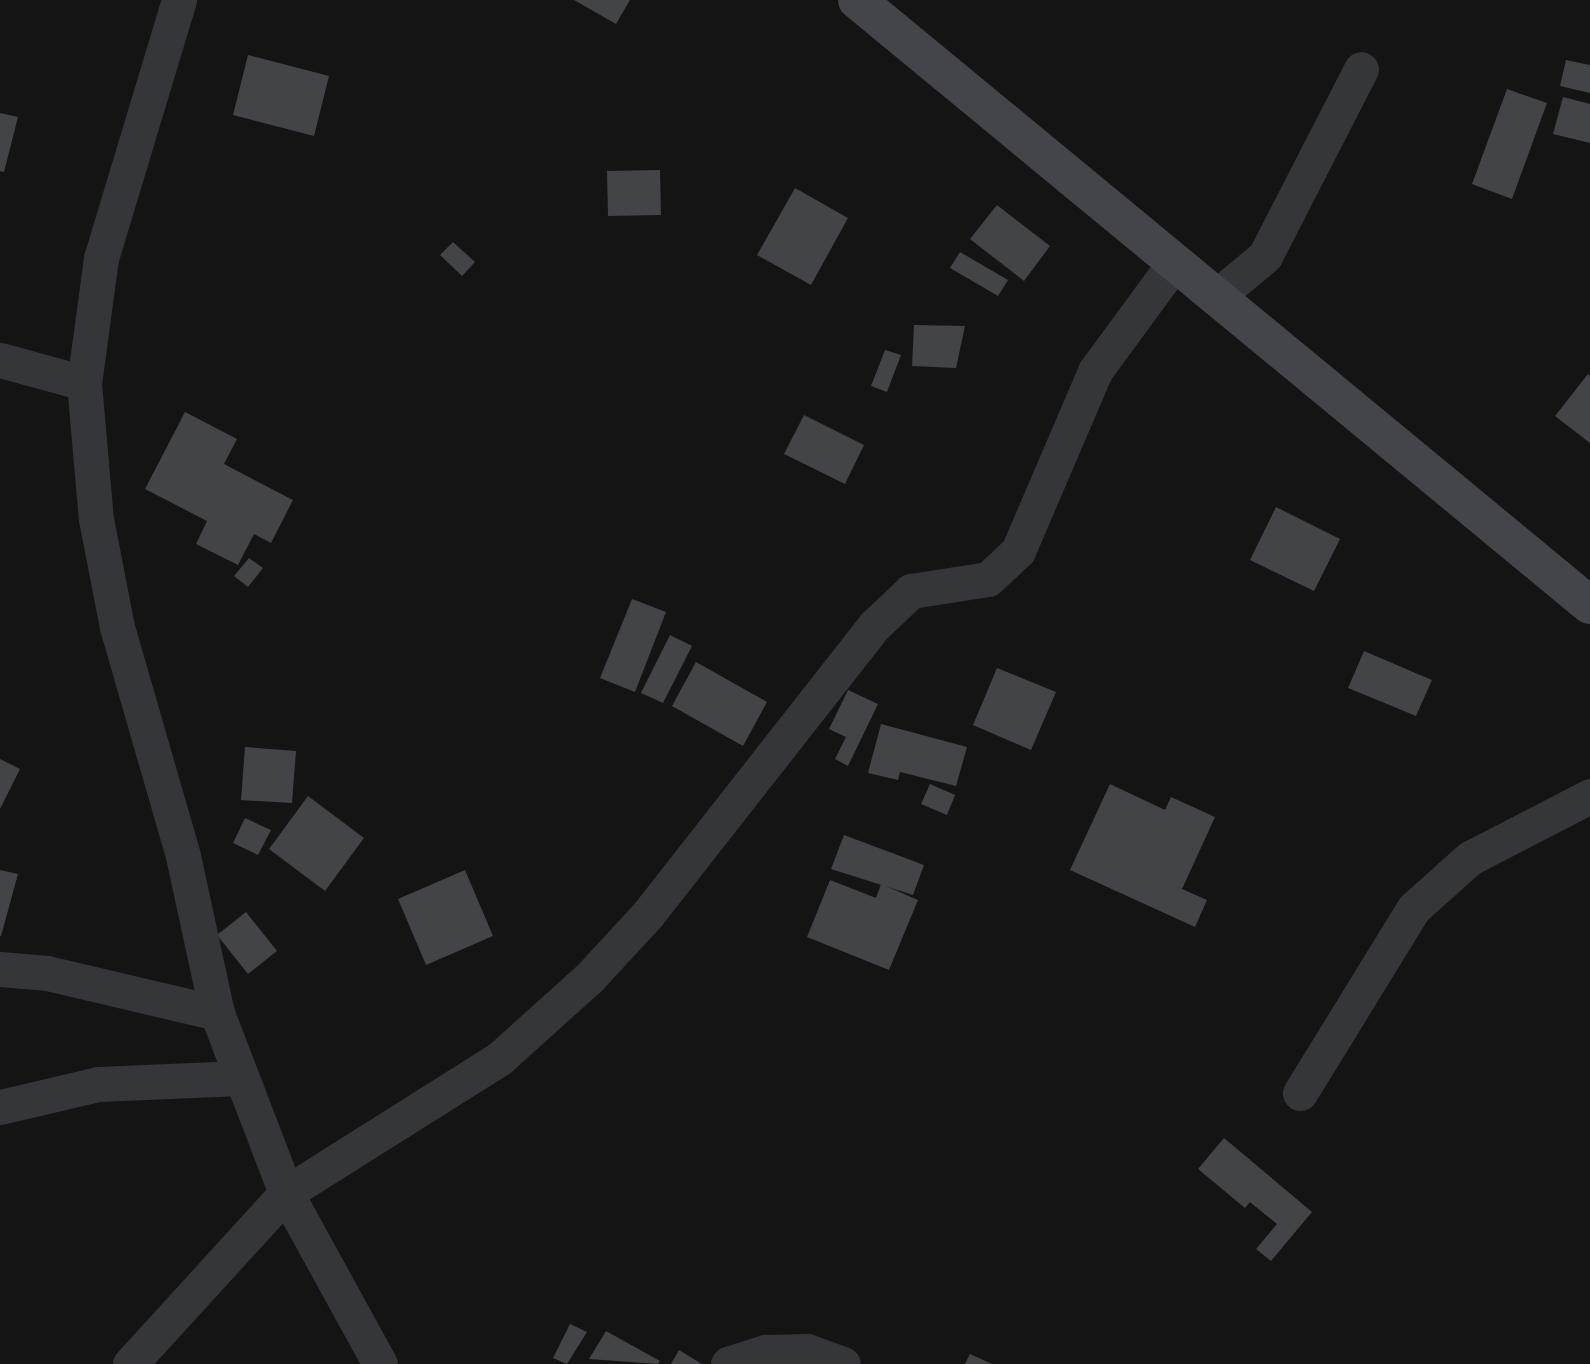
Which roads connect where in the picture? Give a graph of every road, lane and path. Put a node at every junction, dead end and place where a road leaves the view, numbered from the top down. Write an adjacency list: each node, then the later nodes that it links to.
1 (179, 0): 7 (street)
2 (857, 0): 4 (main road)
3 (1361, 69): 5 (street)
4 (1175, 262): 5 (main road); 15 (street)
5 (1216, 297): 8 (main road)
6 (0, 359): 7 (street)
7 (84, 383): 11 (street)
8 (1590, 605)
9 (1590, 796): 13 (street)
10 (0, 969): 11 (street)
11 (217, 1013): 12 (street)
12 (240, 1078): 14 (street); 15 (street)
13 (1300, 1093)
14 (0, 1107)
15 (286, 1193): 16 (street); 17 (street)
16 (130, 1364)
17 (380, 1364)
18 (728, 1364): 19 (street)
19 (843, 1364)

